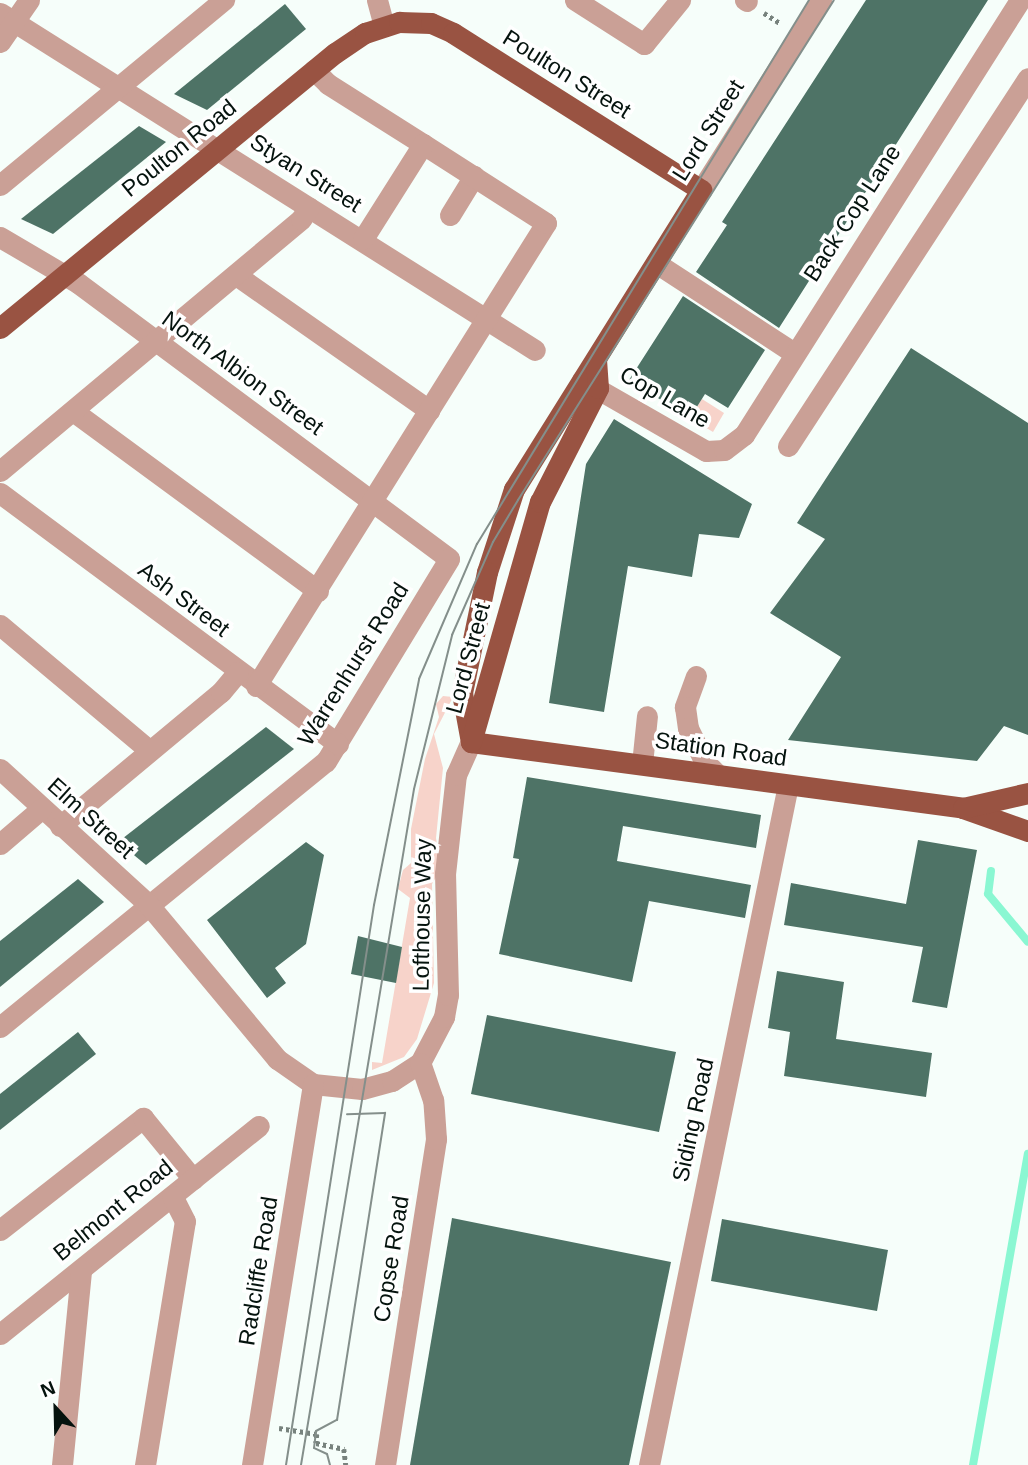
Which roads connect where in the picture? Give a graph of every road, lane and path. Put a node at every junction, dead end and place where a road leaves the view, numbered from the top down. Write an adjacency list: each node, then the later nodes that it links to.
1 (29, 0): 9 (street)
2 (377, 0): 10 (street)
3 (575, 0): 4 (street)
4 (680, 0)
5 (821, 0): 11 (street, Lord Street)
6 (1020, 0): 32 (street, Back Cop Lane)
7 (746, 1): 11 (path)
8 (214, 3): 15 (street)
9 (7, 18): 12 (street); 15 (street, Styan Street)
10 (391, 24): 13 (main road, Poulton Road); 20 (main road, Poulton Street)
11 (799, 35): 20 (street, Lord Street)
12 (0, 42)
13 (314, 70): 16 (street); 17 (main road, Poulton Road)
14 (1028, 78): 36 (street)
15 (118, 88): 17 (street, Styan Street); 19 (street)
16 (423, 144): 18 (street); 24 (street)
17 (218, 150): 21 (street, Styan Street); 27 (main road, Poulton Road)
18 (474, 176): 22 (street); 28 (street)
19 (0, 185)
20 (701, 190): 25 (main road, Lord Street)
21 (309, 207): 24 (street, Styan Street); 26 (street)
22 (450, 215)
23 (0, 237): 27 (street, North Albion Street)
24 (363, 239): 28 (street, Styan Street)
25 (656, 263): 32 (street); 33 (main road, Lord Street)
26 (236, 275): 30 (street); 34 (street)
27 (63, 277): 29 (main road, Poulton Road); 30 (street, North Albion Street)
28 (487, 318): 31 (street, Styan Street); 34 (street)
29 (0, 328)
30 (155, 342): 35 (street); 40 (street, North Albion Street)
31 (535, 350)
32 (794, 353): 37 (street, Back Cop Lane)
33 (590, 384): 37 (street, Cop Lane); 48 (main road, Lord Street); 48 (main road, Lord Street)
34 (429, 410): 40 (street)
35 (73, 411): 38 (street); 42 (street)
36 (788, 446)
37 (724, 450)
38 (0, 471)
39 (0, 493): 44 (street, Ash Street)
40 (373, 501): 41 (street, North Albion Street); 42 (street)
41 (449, 559): 49 (street, Warrenhurst Road)
42 (318, 591): 46 (street)
43 (0, 625): 50 (street)
44 (238, 672): 46 (street, Ash Street); 50 (street)
45 (696, 676): 53 (street)
46 (256, 686): 49 (street, Ash Street)
47 (647, 716): 51 (street)
48 (471, 742): 51 (main road, Station Road); 63 (street, Lofthouse Way)
49 (338, 744): 61 (street, Warrenhurst Road)
50 (149, 750): 58 (street)
51 (642, 764): 53 (main road, Station Road)
52 (0, 769): 56 (street, Elm Street)
53 (718, 775): 54 (main road, Station Road)
54 (788, 785): 57 (main road, Station Road); 77 (street, Siding Road)
55 (1028, 793): 57 (main road, Station Road)
56 (41, 808): 58 (street, Elm Street); 60 (street)
57 (963, 808): 59 (main road, Station Road)
58 (60, 826): 61 (street, Elm Street)
59 (1028, 831)
60 (0, 844)
61 (148, 904): 62 (street, Warrenhurst Road); 64 (street)
62 (0, 1027)
63 (420, 1063): 64 (street); 76 (street, Copse Road)
64 (313, 1084): 71 (street, Radcliffe Road)
65 (259, 1126): 66 (street, Belmont Road)
66 (193, 1179): 67 (street, Belmont Road); 68 (street)
67 (172, 1196): 69 (street, Belmont Road); 73 (street)
68 (0, 1230)
69 (81, 1270): 70 (street, Belmont Road); 72 (street)
70 (0, 1334)
71 (259, 1423): 74 (street, Radcliffe Road); 75 (path)
72 (62, 1465)
73 (145, 1465)
74 (252, 1465)
75 (346, 1465)
76 (384, 1465)
77 (649, 1465)

